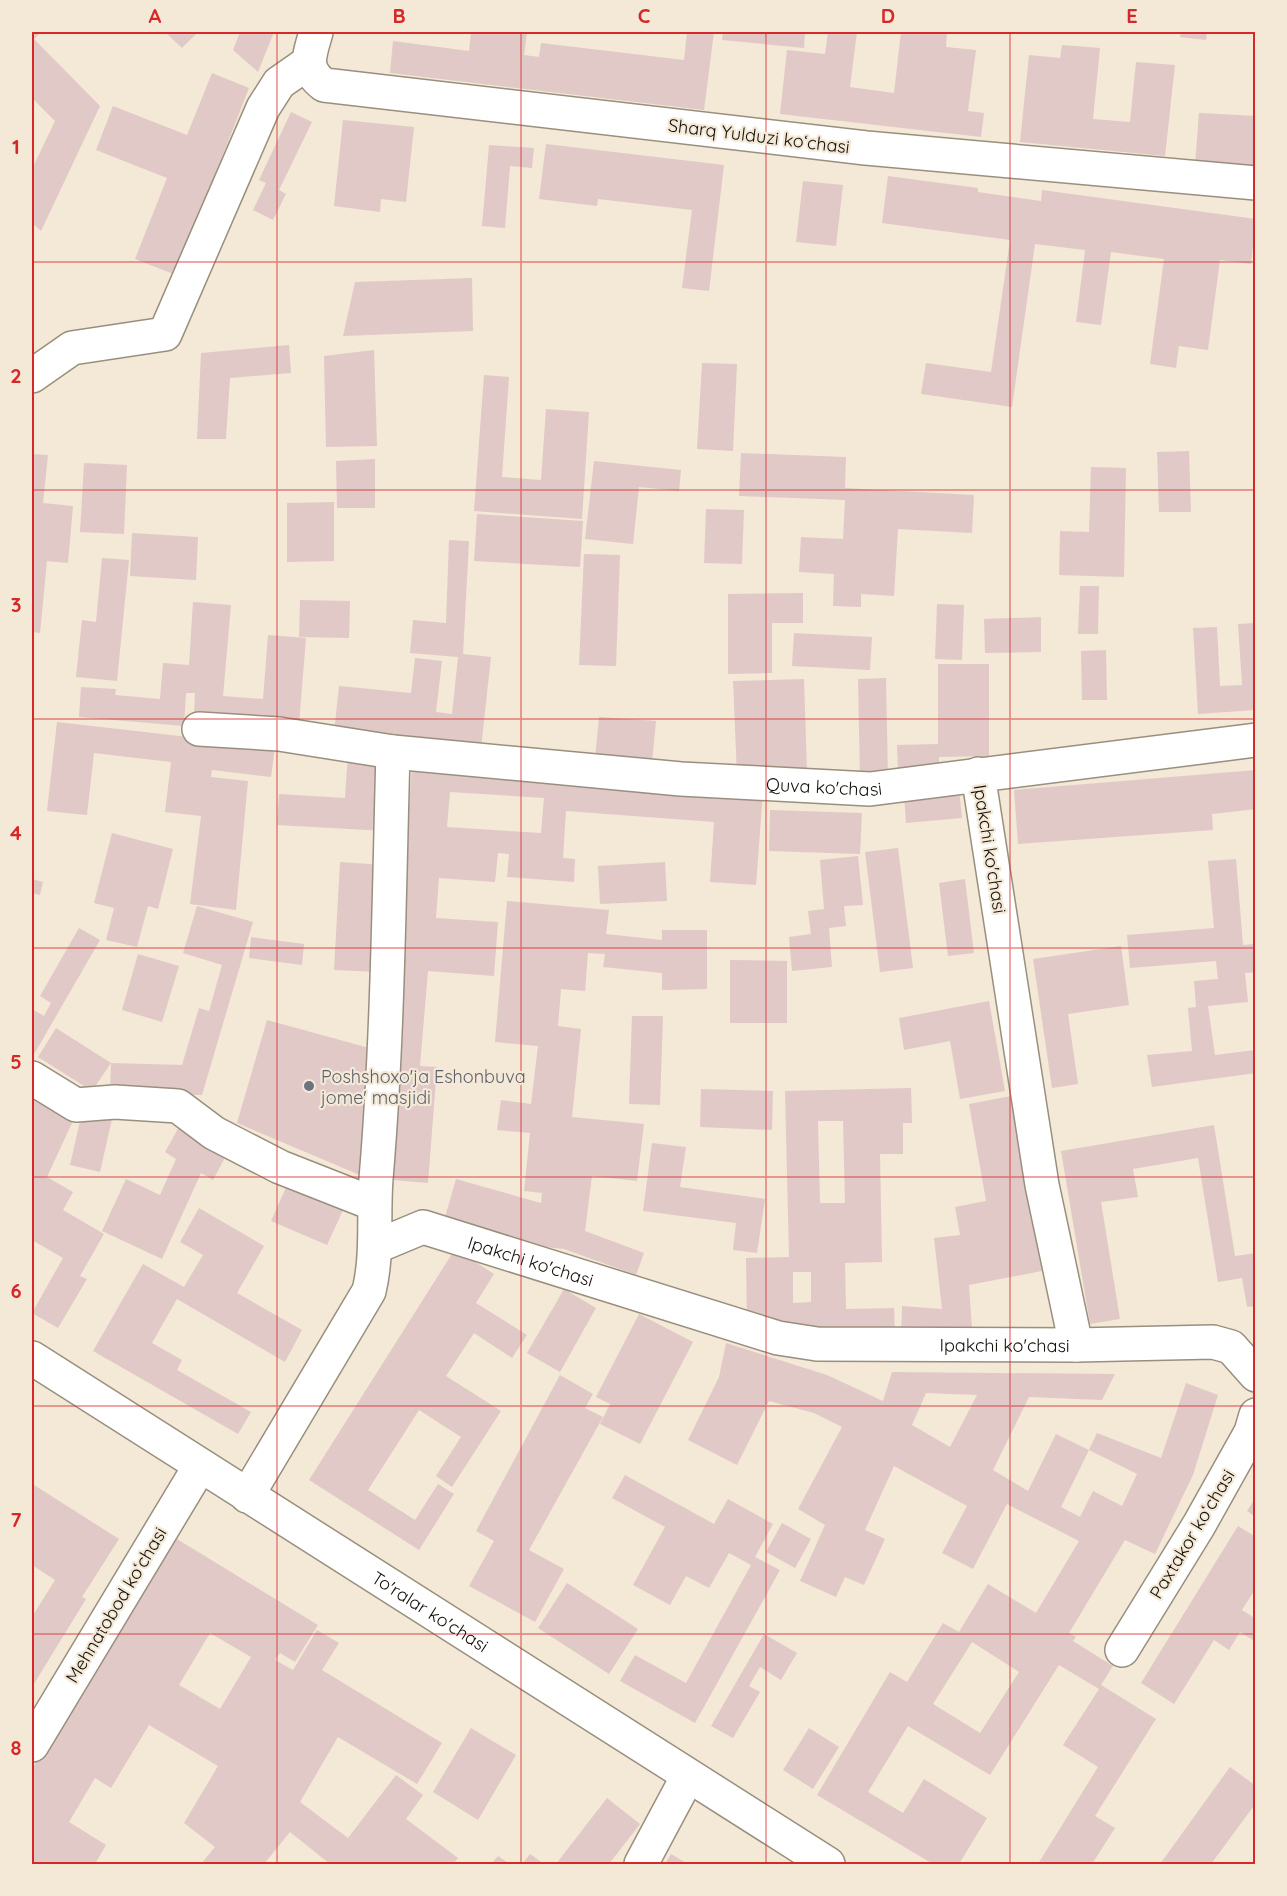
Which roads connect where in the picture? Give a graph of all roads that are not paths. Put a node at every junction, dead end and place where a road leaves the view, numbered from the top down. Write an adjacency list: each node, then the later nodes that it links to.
1 (312, 47): 2 (street, Sharq Yulduzi koʻchasi); 3 (street)
2 (1256, 183)
3 (32, 376)
4 (199, 729): 6 (street, Quva ko'chasi)
5 (1256, 740): 7 (street, Quva ko'chasi)
6 (393, 752): 7 (street, Quva ko'chasi); 9 (street)
7 (978, 774): 11 (street, Ipakchi ko'chasi)
8 (32, 1078): 9 (street)
9 (374, 1204): 10 (street)
10 (375, 1247): 11 (street, Ipakchi ko'chasi); 16 (street)
11 (1076, 1346): 13 (street)
12 (32, 1358): 15 (street, To'ralar ko'chasi)
13 (1256, 1375)
14 (1256, 1415): 17 (street, Paxtakor koʻchasi)
15 (200, 1466): 16 (street, To'ralar ko'chasi); 18 (street, Mehnatobod koʻchasi)
16 (247, 1496): 19 (street, To'ralar ko'chasi)
17 (1122, 1650)
18 (32, 1744)
19 (688, 1776): 20 (street); 21 (street, To'ralar ko'chasi)
20 (641, 1864)
21 (828, 1864)

